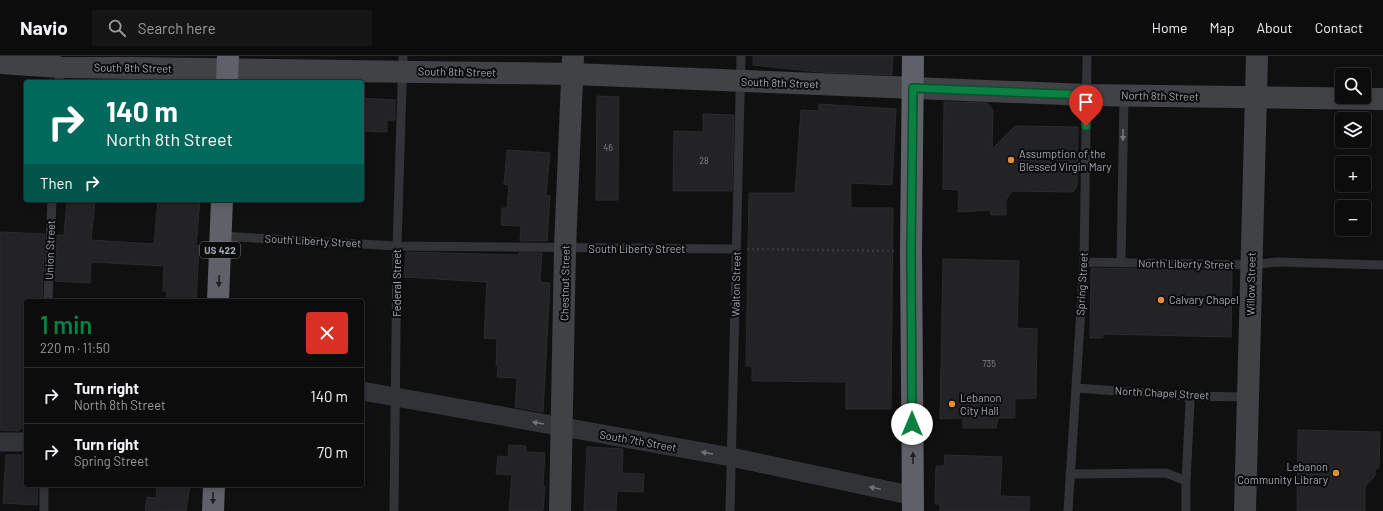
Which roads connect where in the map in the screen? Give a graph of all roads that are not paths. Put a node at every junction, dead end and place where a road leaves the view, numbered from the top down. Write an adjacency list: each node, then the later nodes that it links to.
1 (741, 56): 11 (lane, Walton Street)
2 (913, 56): 12 (highway)
3 (1087, 56): 13 (lane, Spring Street)
4 (1257, 56): 15 (street, Willow Street)
5 (0, 63): 8 (street, South 8th Street)
6 (403, 64): 7 (street, South 8th Street); 9 (street, South 8th Street); 20 (lane, Federal Street)
7 (573, 65): 11 (street, South 8th Street); 21 (street, Chestnut Street)
8 (59, 68): 10 (street, South 8th Street)
9 (227, 69): 10 (street, South 8th Street)
10 (137, 75)
11 (740, 82): 12 (street, South 8th Street); 22 (lane, Walton Street)
12 (913, 88): 13 (street, North 8th Street); 42 (highway, one-way to 12)
13 (1086, 95): 14 (street, North 8th Street); 23 (lane, Spring Street)
14 (1124, 96): 15 (street, North 8th Street); 24 (lane, one-way to 24)
15 (1256, 97): 16 (street, North 8th Street); 25 (street, Willow Street)
16 (1383, 99)
17 (52, 202): 27 (lane, Union Street)
18 (222, 202): 19 (highway, US 422)
19 (220, 236): 20 (lane, South Liberty Street); 28 (highway, US 422, one-way to 28)
20 (397, 246): 21 (lane, South Liberty Street); 33 (lane, Federal Street)
21 (565, 248): 22 (lane, South Liberty Street); 34 (street, Chestnut Street)
22 (736, 249): 37 (lane, Walton Street)
23 (1084, 262): 24 (lane, North Liberty Street); 29 (lane, Spring Street)
24 (1121, 263): 25 (lane, North Liberty Street)
25 (1252, 265): 26 (lane, North Liberty Street); 32 (street, Willow Street)
26 (1383, 265)
27 (48, 299)
28 (218, 299)
29 (1076, 388): 31 (lane, North Chapel Street); 38 (lane, Spring Street)
30 (364, 391): 33 (street, South 7th Street)
31 (1188, 396): 32 (lane, North Chapel Street); 39 (lane)
32 (1248, 397): 50 (street, Willow Street)
33 (396, 398): 34 (street, South 7th Street, one-way to 33); 45 (lane, Federal Street)
34 (561, 427): 37 (street, South 7th Street, one-way to 34); 46 (street, Chestnut Street)
35 (0, 442): 36 (street)
36 (24, 442)
37 (731, 457): 42 (street, South 7th Street, one-way to 37); 47 (lane, Walton Street)
38 (1070, 474): 39 (lane); 48 (lane, Spring Street)
39 (1186, 481): 49 (lane)
40 (44, 487): 43 (lane)
41 (214, 487): 44 (highway, one-way to 44)
42 (914, 504)
43 (44, 511)
44 (213, 511)
45 (394, 511)
46 (560, 511)
47 (730, 511)
48 (1068, 511)
49 (1186, 511)
50 (1245, 511)

